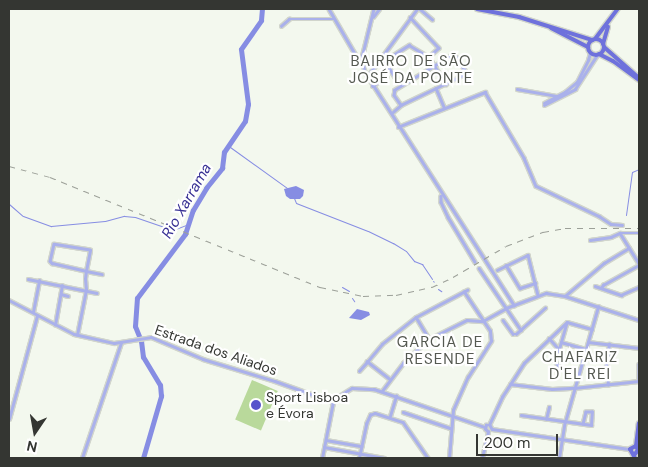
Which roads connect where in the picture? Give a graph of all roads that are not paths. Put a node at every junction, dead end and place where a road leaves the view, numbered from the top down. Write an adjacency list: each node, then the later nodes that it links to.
1 (329, 9): 9 (street)
2 (374, 9): 8 (street)
3 (378, 9): 8 (street)
4 (418, 9): 7 (street); 10 (street)
5 (477, 9): 12 (main road)
6 (618, 9): 11 (main road)
7 (410, 17): 19 (street); 20 (street)
8 (372, 18): 21 (street)
9 (335, 19): 13 (street); 21 (street)
10 (432, 19)
11 (611, 21): 14 (main road); 15 (main road)
12 (540, 23): 14 (main road); 16 (main road)
13 (281, 26)
14 (594, 40): 15 (main road); 16 (main road)
15 (603, 45): 18 (main road); 26 (main road)
16 (588, 47): 17 (main road)
17 (590, 52): 18 (main road); 31 (street)
18 (598, 55): 26 (main road); 32 (street)
19 (382, 57): 20 (street); 23 (street); 25 (street)
20 (429, 57): 22 (street)
21 (362, 65): 23 (street)
22 (435, 66): 27 (street); 27 (street); 33 (street)
23 (367, 77): 28 (street)
24 (386, 77): 28 (street)
25 (395, 78)
26 (639, 79)
27 (446, 84): 29 (street)
28 (372, 86): 35 (street)
29 (436, 88): 33 (street); 34 (street)
30 (517, 89): 31 (street)
31 (557, 96): 32 (street); 32 (street)
32 (562, 97)
33 (401, 105): 36 (street)
34 (444, 107): 38 (street); 40 (street)
35 (387, 110): 36 (street); 37 (street)
36 (394, 112): 37 (street)
37 (392, 118): 38 (street)
38 (398, 127): 39 (street)
39 (441, 194): 45 (street); 66 (street)
40 (622, 224)
41 (620, 233): 42 (street); 43 (street); 44 (street)
42 (639, 233)
43 (590, 240)
44 (629, 248): 47 (street); 64 (street)
45 (475, 262)
46 (506, 265): 49 (street); 54 (street); 54 (street)
47 (639, 265): 58 (street)
48 (479, 268): 68 (street)
49 (497, 270)
50 (86, 271): 50 (street); 51 (street); 59 (street)
51 (102, 274)
52 (28, 279): 53 (street)
53 (39, 282): 55 (street); 70 (street)
54 (536, 283): 62 (street)
55 (62, 286): 59 (street); 61 (street)
56 (595, 286): 58 (street)
57 (639, 287): 58 (street)
58 (601, 288)
59 (86, 290): 60 (street); 80 (street)
60 (98, 293)
61 (61, 294): 63 (street); 77 (street)
62 (538, 295): 64 (street); 66 (street)
63 (68, 296)
64 (565, 296): 67 (street)
65 (9, 300): 70 (street, Estrada dos Aliados)
66 (514, 305): 68 (street)
67 (598, 307): 74 (street); 78 (street)
68 (506, 308): 75 (street); 79 (street)
69 (546, 308): 79 (street)
70 (33, 312): 71 (street, Estrada dos Aliados)
71 (38, 316): 77 (street, Estrada dos Aliados); 107 (street)
72 (416, 317): 75 (street); 82 (street); 90 (street)
73 (503, 320): 79 (street)
74 (639, 320)
75 (483, 321): 82 (street); 106 (street)
76 (567, 322): 78 (street); 81 (street); 83 (street)
77 (55, 325): 80 (street, Estrada dos Aliados)
78 (592, 329): 84 (street)
79 (522, 330)
80 (77, 334): 85 (street, Estrada dos Aliados)
81 (549, 338): 88 (street); 96 (street)
82 (429, 340): 94 (street)
83 (561, 342): 88 (street); 89 (street)
84 (588, 342): 86 (street); 89 (street)
85 (121, 343): 101 (street, Estrada dos Aliados); 125 (street)
86 (609, 344): 87 (street); 97 (street)
87 (639, 348)
88 (559, 349): 92 (street)
89 (586, 349): 98 (street)
90 (367, 362): 93 (street); 94 (street)
91 (639, 364): 95 (street)
92 (559, 367)
93 (359, 371)
94 (389, 380): 99 (street)
95 (639, 380): 97 (street)
96 (510, 384): 98 (street); 112 (street)
97 (608, 385): 98 (street)
98 (574, 388): 109 (street)
99 (382, 392): 100 (street); 101 (street)
100 (396, 396): 105 (street); 106 (street)
101 (333, 402): 117 (street)
102 (549, 407): 108 (street)
103 (403, 412): 114 (street)
104 (521, 415): 108 (street)
105 (390, 416): 119 (street); 129 (street)
106 (452, 416): 113 (street); 114 (street)
107 (9, 419)
108 (546, 419): 109 (street)
109 (564, 422): 111 (street); 118 (street)
110 (639, 423): 121 (main road)
111 (583, 424): 111 (street)
112 (489, 425): 113 (street); 115 (street)
113 (485, 427): 116 (street)
114 (450, 428): 130 (street)
115 (492, 429): 116 (street); 118 (street)
116 (488, 432): 131 (street)
117 (326, 440): 119 (street); 120 (street)
118 (562, 440): 122 (street); 132 (street)
119 (361, 446): 123 (street)
120 (324, 447): 123 (street); 126 (street)
121 (638, 448): 122 (main road); 124 (main road)
122 (630, 449): 124 (main road)
123 (360, 454): 127 (street); 128 (street)
124 (635, 456)
125 (82, 458)
126 (322, 458)
127 (359, 458)
128 (384, 458)
129 (428, 458)
130 (449, 458)
131 (482, 458)
132 (559, 458)

